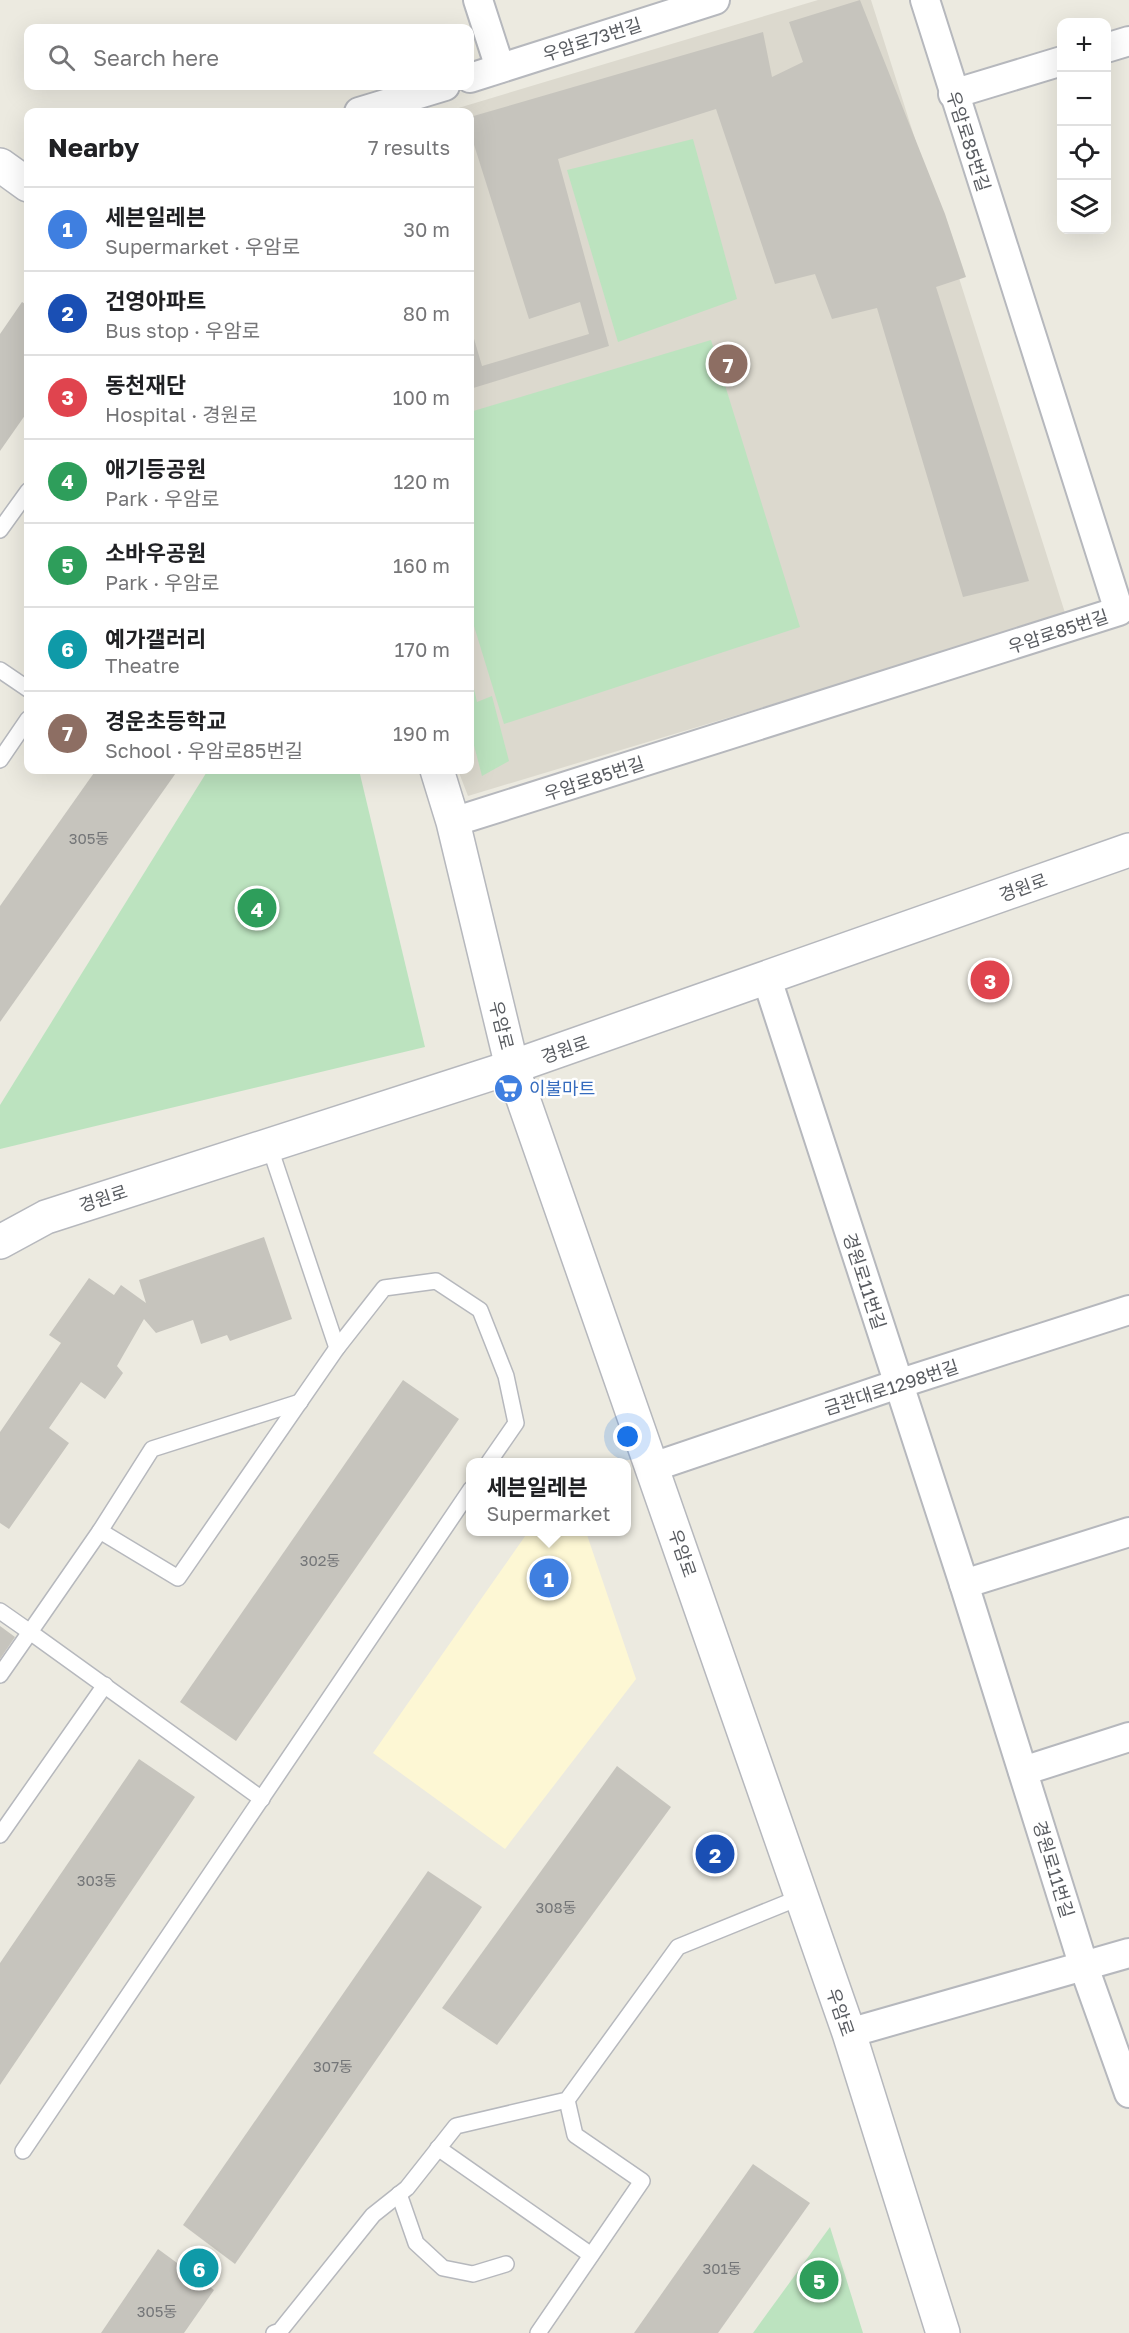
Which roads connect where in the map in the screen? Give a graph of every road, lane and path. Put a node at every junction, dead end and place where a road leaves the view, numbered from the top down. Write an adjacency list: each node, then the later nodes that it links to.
1 (478, 0): 7 (street)
2 (715, 0): 7 (street, 우암로73번길)
3 (925, 0): 10 (street, 우암로85번길)
4 (1129, 41): 5 (street)
5 (1111, 47)
6 (1057, 63): 10 (street)
7 (500, 68): 8 (street, 우암로73번길)
8 (474, 77)
9 (432, 90): 11 (street)
10 (953, 94): 21 (street, 우암로85번길)
11 (372, 108)
12 (0, 165): 13 (street)
13 (24, 182)
14 (24, 497): 15 (lane)
15 (0, 530)
16 (0, 670): 17 (lane)
17 (24, 686)
18 (24, 725): 19 (lane)
19 (0, 760)
20 (438, 774): 21 (street, 우암로)
21 (453, 822): 24 (street, 우암로)
22 (1129, 850): 23 (street, 경원로)
23 (767, 979): 24 (street, 경원로); 29 (street, 경원로11번길)
24 (512, 1067): 25 (street, 경원로); 32 (street, 우암로)
25 (269, 1145): 26 (street, 경원로); 28 (lane)
26 (0, 1242)
27 (1129, 1310): 29 (street, 금관대로1298번길)
28 (337, 1348): 30 (lane); 31 (lane)
29 (898, 1384): 32 (street, 금관대로1298번길); 36 (street, 경원로11번길)
30 (300, 1402): 34 (lane); 34 (lane)
31 (492, 1458)
32 (653, 1467): 45 (street, 우암로)
33 (466, 1496): 43 (lane)
34 (100, 1531): 38 (lane)
35 (1129, 1532): 36 (street)
36 (964, 1584): 42 (street, 경원로11번길)
37 (0, 1611): 38 (lane)
38 (30, 1632): 39 (lane); 40 (lane)
39 (0, 1675)
40 (105, 1685): 43 (lane); 44 (lane)
41 (1129, 1737): 42 (street)
42 (1023, 1771): 47 (street, 경원로11번길)
43 (262, 1798): 52 (lane)
44 (0, 1835)
45 (801, 1897): 48 (street, 우암로); 50 (lane)
46 (1129, 1953): 47 (street)
47 (1084, 1967): 48 (street); 49 (street, 경원로11번길)
48 (849, 2033): 58 (street, 우암로)
49 (1129, 2093)
50 (567, 2100): 51 (lane); 54 (lane)
51 (438, 2148): 53 (lane); 54 (lane)
52 (23, 2151)
53 (399, 2194): 55 (lane); 56 (lane)
54 (591, 2255): 57 (lane)
55 (506, 2264)
56 (274, 2333)
57 (538, 2333)
58 (943, 2333)

